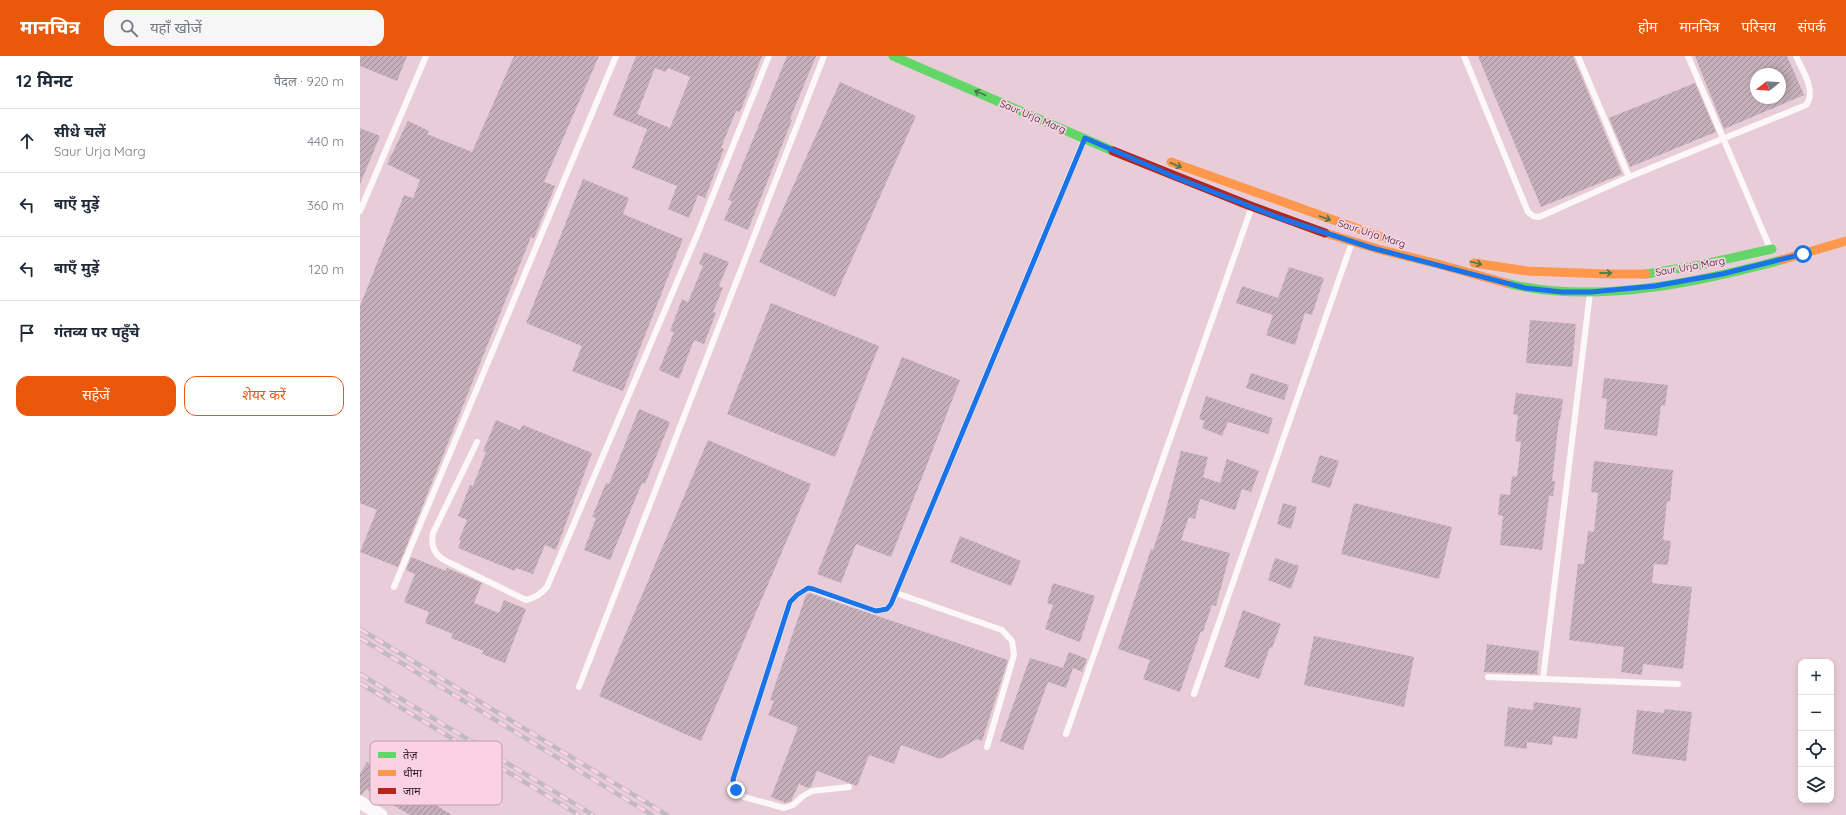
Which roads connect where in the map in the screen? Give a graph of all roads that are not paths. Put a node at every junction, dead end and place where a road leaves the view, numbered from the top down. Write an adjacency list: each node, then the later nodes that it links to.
1 (426, 56): 17 (lane)
2 (616, 56): 28 (lane)
3 (769, 56): 27 (lane)
4 (824, 56): 33 (lane)
5 (893, 56): 10 (street, Saur Urja Marg)
6 (1464, 56): 14 (lane)
7 (1578, 56): 14 (lane)
8 (1688, 56): 12 (lane)
9 (1796, 56): 12 (lane)
10 (908, 59): 11 (street, Saur Urja Marg, one-way to 10)
11 (1085, 138): 15 (street, Saur Urja Marg); 29 (lane)
12 (1724, 140): 14 (lane); 23 (lane)
13 (1160, 158): 16 (street, Saur Urja Marg, one-way to 16)
14 (1630, 177)
15 (1251, 207): 18 (street, Saur Urja Marg); 35 (lane)
16 (1302, 209): 18 (street); 19 (street, Saur Urja Marg, one-way to 19)
17 (360, 211)
18 (1297, 223): 20 (street, Saur Urja Marg)
19 (1391, 240)
20 (1353, 241): 26 (street, Saur Urja Marg); 34 (lane)
21 (1846, 241): 25 (street, Saur Urja Marg)
22 (1783, 246): 23 (street, Saur Urja Marg)
23 (1771, 250): 24 (street, Saur Urja Marg, one-way to 23); 25 (lane)
24 (1463, 260)
25 (1775, 261): 26 (street, Saur Urja Marg)
26 (1591, 292): 31 (lane)
27 (477, 442)
28 (394, 587)
29 (896, 593): 36 (lane); 37 (lane)
30 (1488, 677): 31 (lane)
31 (1543, 679): 32 (lane)
32 (1678, 684)
33 (579, 687)
34 (1194, 694)
35 (1066, 734)
36 (987, 747)
37 (849, 787)
38 (360, 802): 39 (street)
39 (378, 814)

